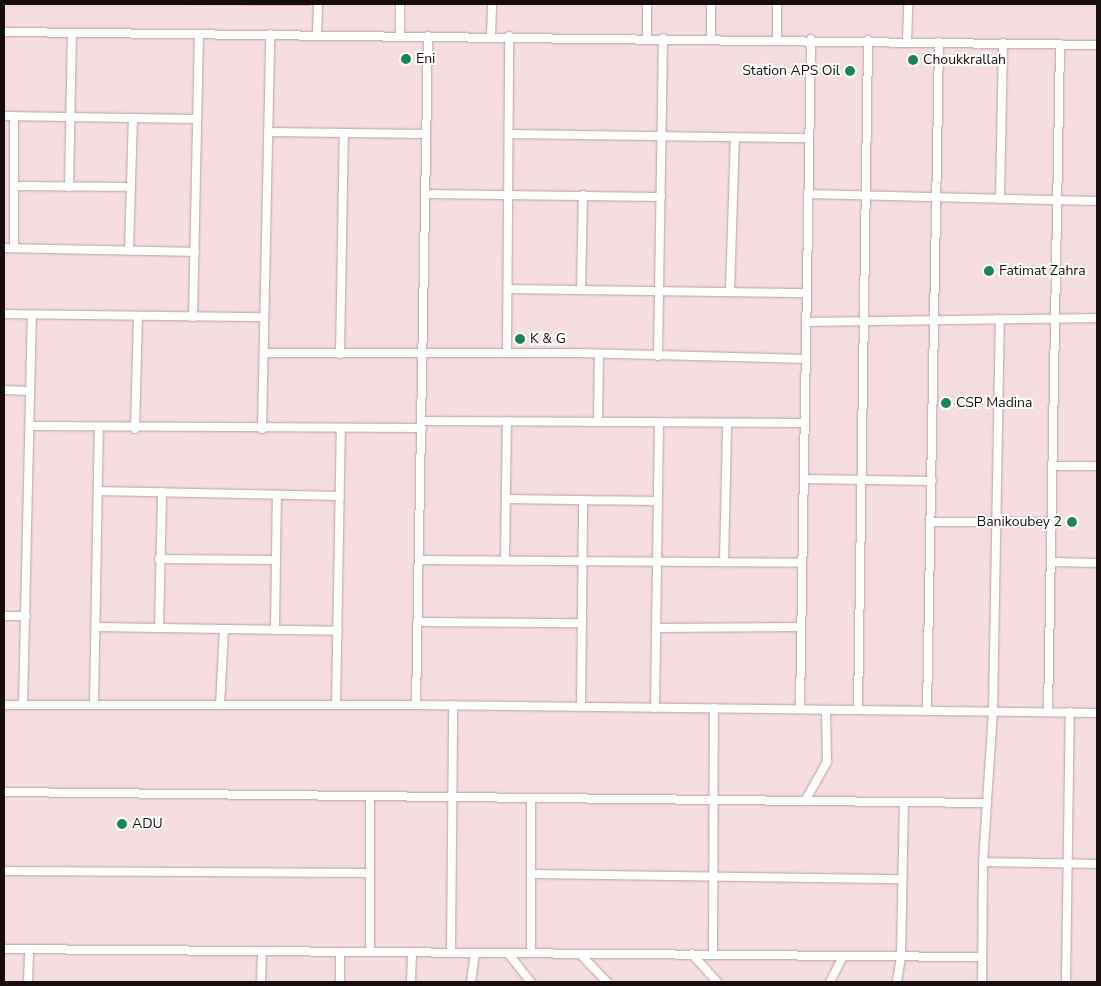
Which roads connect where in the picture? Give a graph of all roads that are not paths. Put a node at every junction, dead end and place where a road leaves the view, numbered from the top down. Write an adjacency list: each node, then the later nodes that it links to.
1 (318, 4): 12 (street)
2 (400, 4): 13 (street)
3 (492, 4): 15 (street)
4 (646, 4): 17 (street)
5 (711, 4): 19 (street)
6 (777, 4): 20 (street)
7 (908, 4): 23 (street)
8 (4, 32): 9 (street)
9 (72, 32): 10 (street); 30 (street)
10 (199, 34): 11 (street); 32 (street)
11 (270, 34): 12 (street); 33 (street)
12 (317, 35): 13 (street)
13 (400, 35): 14 (street)
14 (428, 36): 15 (street); 35 (street)
15 (491, 36): 16 (street)
16 (510, 36): 17 (street); 36 (street)
17 (647, 38): 18 (street)
18 (663, 38): 19 (street); 37 (street)
19 (711, 38): 20 (street)
20 (777, 39): 21 (street)
21 (811, 39): 22 (street); 39 (street)
22 (868, 40): 23 (street); 47 (street)
23 (907, 41): 24 (street)
24 (939, 42): 25 (street); 49 (street)
25 (1003, 43): 26 (street); 50 (street)
26 (1060, 44): 27 (street); 51 (street)
27 (1097, 45)
28 (4, 116): 29 (street)
29 (14, 116): 30 (street); 40 (street)
30 (71, 117): 31 (street); 41 (street)
31 (133, 118): 32 (street); 42 (street)
32 (196, 119): 56 (street)
33 (268, 132): 34 (street); 66 (street)
34 (344, 133): 35 (street); 75 (street)
35 (426, 134): 43 (street)
36 (510, 134): 37 (street); 45 (street)
37 (663, 135): 38 (street); 48 (street)
38 (735, 137): 39 (street); 60 (street)
39 (809, 138): 44 (street)
40 (14, 186): 41 (street); 54 (street)
41 (70, 187): 42 (street)
42 (131, 187): 55 (street)
43 (425, 194): 45 (street); 73 (street)
44 (808, 194): 47 (street); 61 (street)
45 (509, 195): 46 (street); 57 (street)
46 (583, 195): 48 (street); 58 (street)
47 (865, 196): 49 (street); 71 (street)
48 (661, 197): 59 (street)
49 (936, 197): 50 (street); 70 (street)
50 (1000, 199): 51 (street)
51 (1057, 200): 52 (street); 67 (street)
52 (1097, 201)
53 (4, 248): 54 (street)
54 (14, 248): 55 (street)
55 (129, 251): 56 (street)
56 (195, 252): 65 (street)
57 (509, 289): 58 (street); 76 (street)
58 (581, 289): 59 (street)
59 (658, 290): 60 (street); 78 (street)
60 (730, 292): 61 (street)
61 (807, 293): 72 (street)
62 (4, 314): 63 (street)
63 (32, 315): 64 (street); 81 (street)
64 (138, 316): 65 (street); 90 (street)
65 (193, 317): 66 (street)
66 (264, 318): 74 (street)
67 (1055, 318): 68 (street); 69 (street); 93 (street)
68 (1097, 318)
69 (1000, 319): 70 (street); 106 (street)
70 (933, 320): 71 (street); 97 (street)
71 (864, 321): 72 (street); 96 (street)
72 (806, 322): 79 (street)
73 (423, 353): 75 (street); 76 (street); 85 (street)
74 (264, 354): 75 (street); 91 (street)
75 (340, 354)
76 (507, 354): 77 (street)
77 (599, 354): 78 (street); 83 (street)
78 (658, 356): 79 (street)
79 (806, 359): 84 (street)
80 (4, 390): 81 (street)
81 (30, 391): 88 (street)
82 (507, 421): 83 (street); 85 (street); 102 (street)
83 (598, 422): 86 (street)
84 (804, 423): 87 (street); 95 (street)
85 (422, 424): 92 (street); 111 (street)
86 (659, 424): 87 (street); 104 (street)
87 (727, 425): 114 (street)
88 (30, 426): 89 (street); 119 (street)
89 (99, 428): 90 (street); 98 (street)
90 (135, 428): 91 (street)
91 (262, 429): 92 (street)
92 (341, 429): 101 (street)
93 (1052, 466): 94 (street); 107 (street)
94 (1097, 466)
95 (804, 479): 96 (street); 116 (street)
96 (861, 480): 97 (street); 141 (street)
97 (932, 481): 105 (street)
98 (98, 491): 99 (street); 122 (street)
99 (162, 492): 100 (street); 108 (street)
100 (277, 495): 101 (street); 110 (street)
101 (340, 496): 128 (street)
102 (506, 499): 103 (street); 109 (street)
103 (583, 500): 104 (street); 112 (street)
104 (658, 501): 113 (street)
105 (932, 522): 106 (street); 142 (street)
106 (997, 522): 107 (street); 143 (street)
107 (1051, 522): 115 (street)
108 (159, 559): 110 (street); 124 (street)
109 (506, 559): 111 (street); 112 (street)
110 (276, 560): 127 (street)
111 (419, 560): 120 (street)
112 (582, 561): 113 (street); 121 (street)
113 (657, 562): 114 (street); 125 (street)
114 (724, 562): 116 (street)
115 (1050, 562): 117 (street); 144 (street)
116 (802, 563): 123 (street)
117 (1097, 563)
118 (4, 616): 119 (street)
119 (26, 616): 130 (street)
120 (418, 622): 121 (street); 134 (street)
121 (581, 623): 136 (street)
122 (96, 627): 124 (street); 131 (street)
123 (801, 627): 125 (street); 139 (street)
124 (159, 628): 126 (street)
125 (656, 628): 137 (street)
126 (224, 629): 127 (street); 132 (street)
127 (276, 630): 128 (street)
128 (338, 630): 133 (street)
129 (4, 705): 130 (street)
130 (23, 705): 131 (street)
131 (94, 705): 132 (street)
132 (220, 705): 133 (street)
133 (336, 705): 134 (street)
134 (416, 705): 135 (street)
135 (453, 705): 136 (street); 149 (street)
136 (581, 707): 137 (street)
137 (655, 708): 138 (street)
138 (714, 708): 139 (street); 151 (street)
139 (800, 709): 140 (street)
140 (826, 710): 141 (street); 152 (street)
141 (858, 710): 142 (street)
142 (927, 711): 143 (street)
143 (994, 712): 144 (street); 154 (street)
144 (1048, 712): 145 (street)
145 (1070, 712): 146 (street); 156 (street)
146 (1097, 713)
147 (4, 792): 148 (street)
148 (370, 796): 149 (street); 159 (street)
149 (451, 797): 150 (street); 169 (street)
150 (531, 798): 151 (street); 160 (street)
151 (714, 800): 152 (street); 161 (street)
152 (805, 801): 153 (street)
153 (904, 803): 154 (street); 162 (street)
154 (986, 803): 155 (street)
155 (983, 862): 156 (street); 178 (street)
156 (1068, 863): 157 (street); 190 (street)
157 (1097, 864)
158 (4, 871): 159 (street)
159 (370, 873): 167 (street)
160 (531, 874): 161 (street); 172 (street)
161 (713, 877): 162 (street); 175 (street)
162 (902, 879): 177 (street)
163 (4, 949): 164 (street)
164 (29, 950): 165 (street); 180 (street)
165 (262, 951): 166 (street); 181 (street)
166 (340, 952): 167 (street); 182 (street)
167 (370, 952): 168 (street)
168 (412, 952): 169 (street); 183 (street)
169 (451, 953): 170 (street)
170 (475, 953): 171 (street); 179 (street)
171 (508, 953): 172 (street); 184 (street)
172 (530, 953): 173 (street)
173 (580, 954): 174 (street); 185 (street)
174 (692, 954): 175 (street); 186 (street)
175 (713, 955): 176 (street)
176 (843, 956): 177 (street); 187 (street)
177 (900, 956): 178 (street); 188 (street)
178 (982, 957): 189 (street)
179 (474, 980)
180 (28, 982)
181 (261, 982)
182 (340, 982)
183 (411, 982)
184 (531, 982)
185 (607, 982)
186 (717, 982)
187 (830, 982)
188 (897, 982)
189 (982, 982)
190 (1066, 982)

